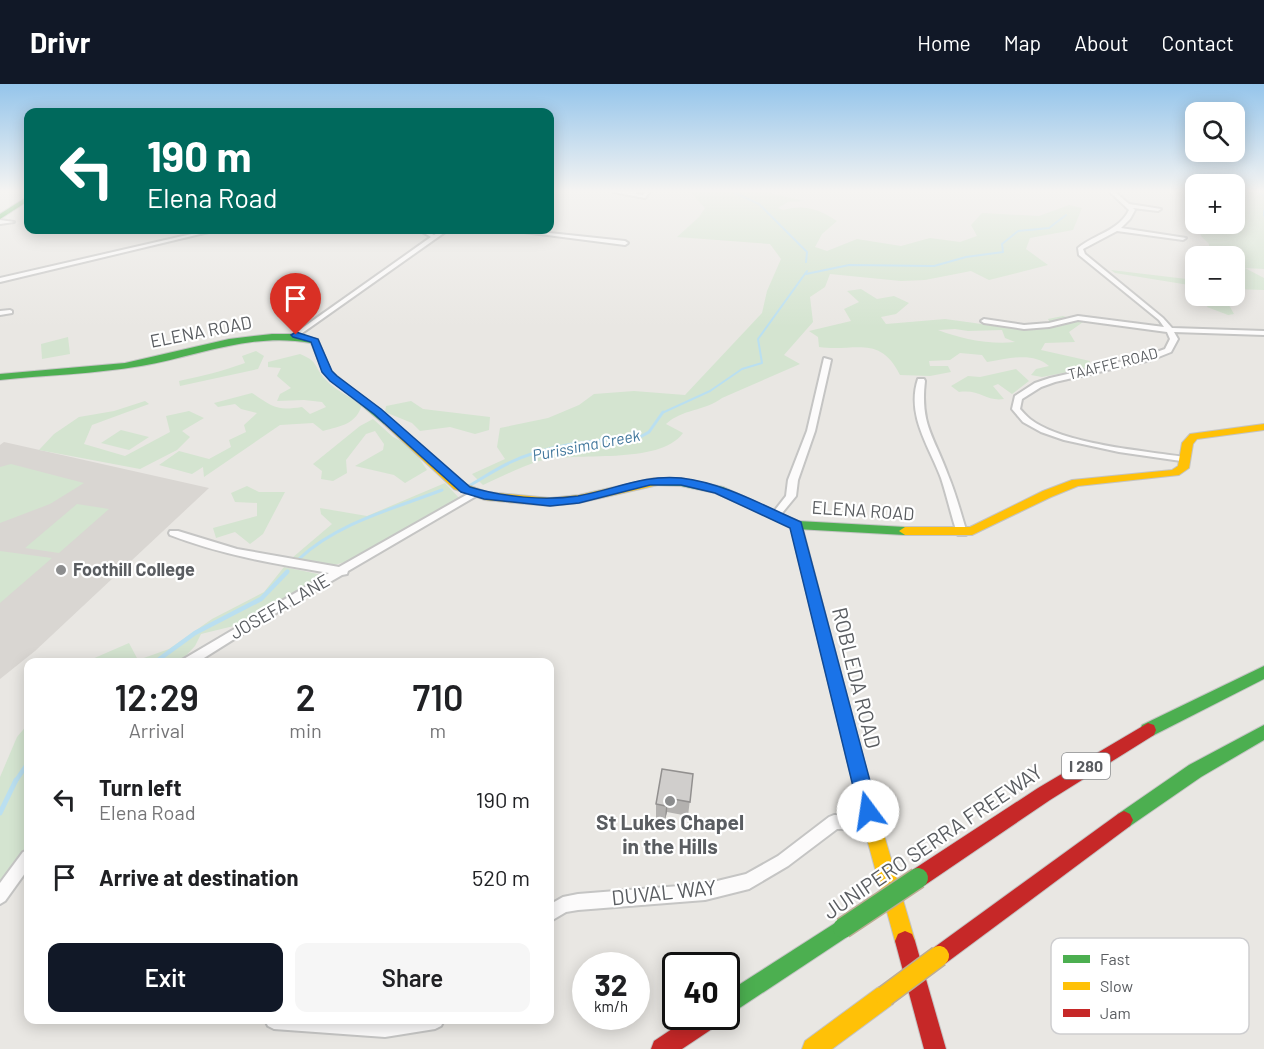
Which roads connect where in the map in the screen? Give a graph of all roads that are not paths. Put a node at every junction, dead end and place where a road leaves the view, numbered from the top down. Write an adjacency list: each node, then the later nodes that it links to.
1 (183, 237): 9 (street)
2 (434, 237): 16 (street)
3 (573, 237): 8 (street)
4 (1099, 237): 14 (street, TAAFFE ROAD)
5 (1176, 237): 6 (street)
6 (1183, 238)
7 (136, 239): 9 (street)
8 (625, 243)
9 (144, 246): 10 (street)
10 (1, 278)
11 (10, 312): 12 (street)
12 (0, 313)
13 (984, 321): 14 (street)
14 (1170, 330): 15 (street); 21 (street, TAAFFE ROAD)
15 (1264, 333)
16 (296, 335): 18 (main road, ELENA ROAD); 22 (main road, ELENA ROAD)
17 (827, 360): 23 (street)
18 (0, 377)
19 (921, 381): 26 (street)
20 (1264, 427): 21 (main road)
21 (1185, 460): 26 (main road, ELENA ROAD)
22 (475, 493): 23 (main road, ELENA ROAD); 27 (street, JOSEFA LANE)
23 (775, 516): 24 (main road, ELENA ROAD)
24 (796, 525): 26 (main road, ELENA ROAD); 31 (main road, ROBLEDA ROAD)
25 (174, 533): 27 (street, JOSEFA LANE)
26 (962, 533)
27 (343, 571): 28 (street, JOSEFA LANE)
28 (194, 658)
29 (1264, 672): 35 (main road, JUNIPERO SERRA FREEWAY / I 280, bridge)
30 (1264, 732): 40 (main road, bridge)
31 (871, 821): 34 (street, DUVAL WAY); 41 (main road, ROBLEDA ROAD)
32 (24, 863): 33 (street)
33 (0, 896)
34 (554, 911)
35 (740, 997)
36 (330, 1024): 37 (street)
37 (410, 1024)
38 (690, 1030): 39 (main road)
39 (662, 1049)
40 (813, 1049)
41 (935, 1049)

